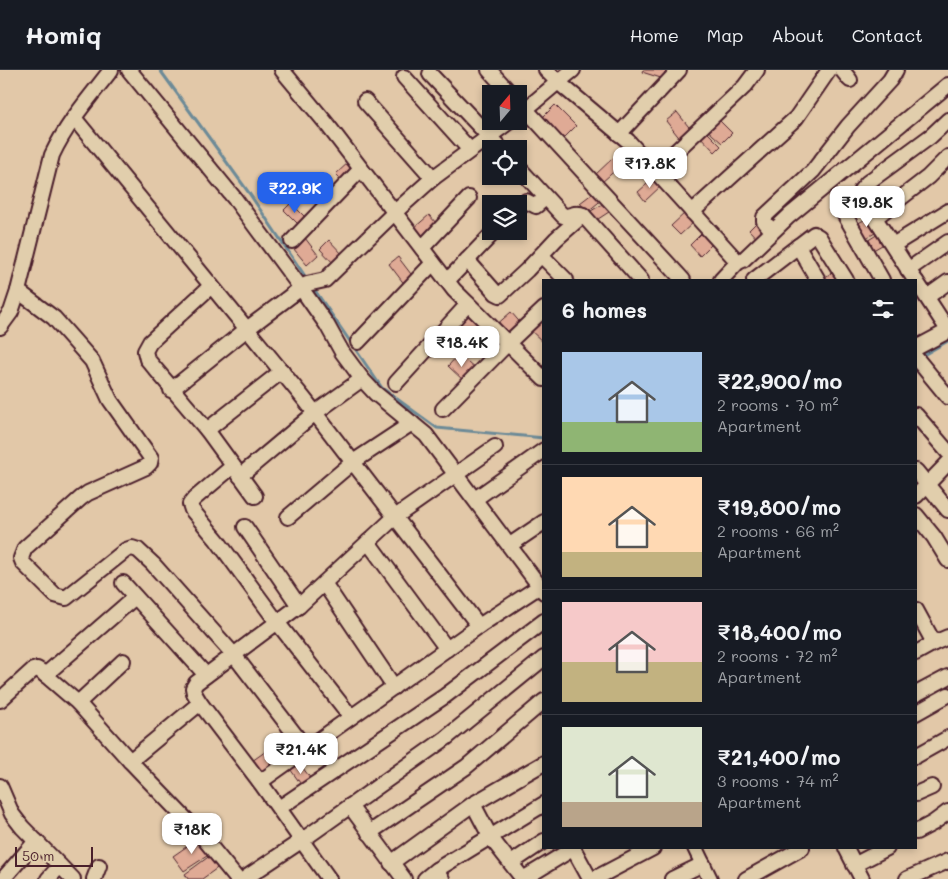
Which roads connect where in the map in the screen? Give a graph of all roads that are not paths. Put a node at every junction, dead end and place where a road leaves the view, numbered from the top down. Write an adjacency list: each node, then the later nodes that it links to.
1 (111, 70): 19 (street)
2 (130, 70): 63 (street)
3 (282, 70): 27 (street)
4 (489, 70): 15 (street)
5 (546, 70): 13 (street)
6 (572, 70): 13 (street)
7 (679, 70): 22 (street)
8 (757, 70): 28 (street)
9 (829, 70): 37 (street)
10 (896, 70): 40 (street)
11 (430, 74): 23 (street)
12 (404, 78): 25 (street)
13 (558, 82): 17 (street); 22 (street)
14 (948, 84): 40 (street)
15 (503, 85)
16 (366, 101): 30 (street)
17 (528, 104)
18 (528, 117): 51 (street)
19 (74, 118): 64 (street); 65 (street)
20 (948, 120): 39 (street)
21 (497, 130): 23 (street)
22 (619, 134): 28 (street)
23 (489, 136): 24 (street); 25 (street)
24 (493, 140)
25 (470, 150): 30 (street)
26 (948, 157): 39 (street)
27 (361, 169): 36 (street); 42 (street)
28 (655, 171): 37 (street)
29 (527, 177): 32 (street)
30 (433, 178): 36 (street)
31 (469, 198): 46 (street)
32 (545, 198): 33 (street); 38 (street)
33 (527, 202)
34 (838, 204): 59 (street)
35 (948, 211): 44 (street)
36 (395, 212): 46 (street); 63 (street)
37 (692, 212): 49 (street)
38 (583, 215): 47 (street); 54 (street)
39 (875, 218): 44 (street)
40 (772, 231): 49 (street)
41 (487, 240): 48 (street)
42 (292, 241)
43 (948, 242): 52 (street)
44 (892, 245): 52 (street)
45 (798, 246): 56 (street); 57 (street); 58 (street)
46 (422, 248): 50 (street)
47 (541, 255): 48 (street); 53 (street)
48 (468, 260): 60 (street)
49 (738, 262): 55 (street)
50 (433, 263): 60 (street); 72 (street)
51 (674, 277)
52 (913, 277)
53 (565, 279)
54 (640, 279)
55 (722, 279)
56 (758, 279)
57 (817, 279)
58 (845, 279)
59 (881, 279)
60 (447, 281): 67 (street)
61 (948, 282): 66 (street)
62 (917, 283): 66 (street)
63 (310, 285): 70 (street); 77 (street)
64 (211, 286): 70 (street); 79 (street)
65 (18, 291): 69 (street); 121 (street)
66 (927, 297): 71 (street)
67 (468, 304): 73 (street); 78 (street)
68 (542, 311): 73 (street)
69 (0, 327)
70 (247, 329): 75 (street); 79 (street)
71 (948, 331): 74 (street)
72 (358, 342)
73 (507, 344): 76 (street); 81 (street)
74 (917, 350): 80 (street)
75 (282, 371): 82 (street); 85 (street)
76 (542, 377)
77 (362, 379): 82 (street); 84 (street)
78 (396, 383)
79 (172, 390): 85 (street)
80 (948, 397)
81 (443, 409)
82 (315, 413): 89 (street); 91 (street)
83 (917, 416): 88 (street)
84 (412, 423): 89 (street); 93 (street)
85 (207, 430): 91 (street)
86 (495, 447): 93 (street)
87 (542, 451): 97 (street)
88 (948, 452)
89 (353, 462): 100 (street); 101 (street)
90 (948, 463): 94 (street)
91 (237, 471): 96 (street); 114 (street)
92 (917, 472): 94 (street)
93 (456, 475): 97 (street); 101 (street)
94 (928, 485): 95 (street); 98 (street)
95 (917, 495)
96 (255, 496)
97 (475, 500): 105 (street)
98 (948, 510)
99 (917, 516): 106 (street)
100 (288, 517)
101 (395, 517): 104 (street); 116 (street)
102 (542, 523): 105 (street)
103 (245, 526): 112 (street)
104 (368, 542): 108 (street); 119 (street)
105 (510, 545): 109 (street)
106 (948, 560)
107 (123, 583): 111 (street)
108 (324, 583): 112 (street); 127 (street)
109 (542, 588)
110 (542, 588): 116 (street)
111 (135, 597): 124 (street); 125 (street)
112 (299, 606): 114 (street)
113 (917, 612): 118 (street)
114 (277, 622): 121 (street); 135 (street)
115 (542, 623): 148 (street)
116 (479, 626): 119 (street)
117 (948, 637): 118 (street)
118 (934, 643): 120 (street)
119 (447, 649): 127 (street)
120 (917, 652)
121 (234, 654): 125 (street); 137 (street)
122 (542, 660): 147 (street)
123 (123, 661): 131 (street)
124 (45, 675): 130 (street); 131 (street)
125 (206, 676): 132 (street)
126 (948, 677): 128 (street)
127 (394, 688): 135 (street)
128 (917, 693)
129 (948, 696): 134 (street)
130 (0, 700)
131 (78, 703): 139 (street)
132 (200, 703): 139 (street); 141 (street)
133 (542, 703): 151 (street)
134 (917, 712)
135 (351, 717): 137 (street)
136 (948, 738): 138 (street)
137 (306, 749): 141 (street)
138 (917, 755)
139 (130, 761): 173 (street)
140 (542, 764): 145 (street)
141 (260, 782): 148 (street)
142 (0, 786): 153 (street)
143 (932, 787): 144 (street)
144 (917, 794)
145 (473, 804): 152 (street); 164 (street)
146 (542, 805): 152 (street)
147 (350, 806): 151 (street); 154 (street)
148 (279, 808): 154 (street)
149 (948, 812): 150 (street)
150 (917, 831)
151 (369, 834): 164 (street)
152 (490, 836): 165 (street); 169 (street)
153 (36, 841): 168 (street); 170 (street)
154 (301, 841): 174 (street); 175 (street)
155 (542, 842): 165 (street)
156 (572, 849): 177 (street)
157 (575, 849): 178 (street)
158 (651, 849): 179 (street)
159 (696, 849): 166 (street)
160 (800, 849): 182 (street)
161 (846, 849): 167 (street)
162 (885, 849): 167 (street)
163 (948, 860): 184 (street)
164 (391, 863): 176 (street)
165 (511, 863): 177 (street)
166 (703, 864): 180 (street); 181 (street)
167 (854, 865): 183 (street)
168 (60, 866): 171 (street); 172 (street)
169 (434, 876)
170 (3, 879)
171 (48, 879)
172 (73, 879)
173 (237, 879)
174 (244, 879)
175 (329, 879)
176 (404, 879)
177 (523, 879)
178 (590, 879)
179 (594, 879)
180 (672, 879)
181 (710, 879)
182 (746, 879)
183 (862, 879)
184 (906, 879)

